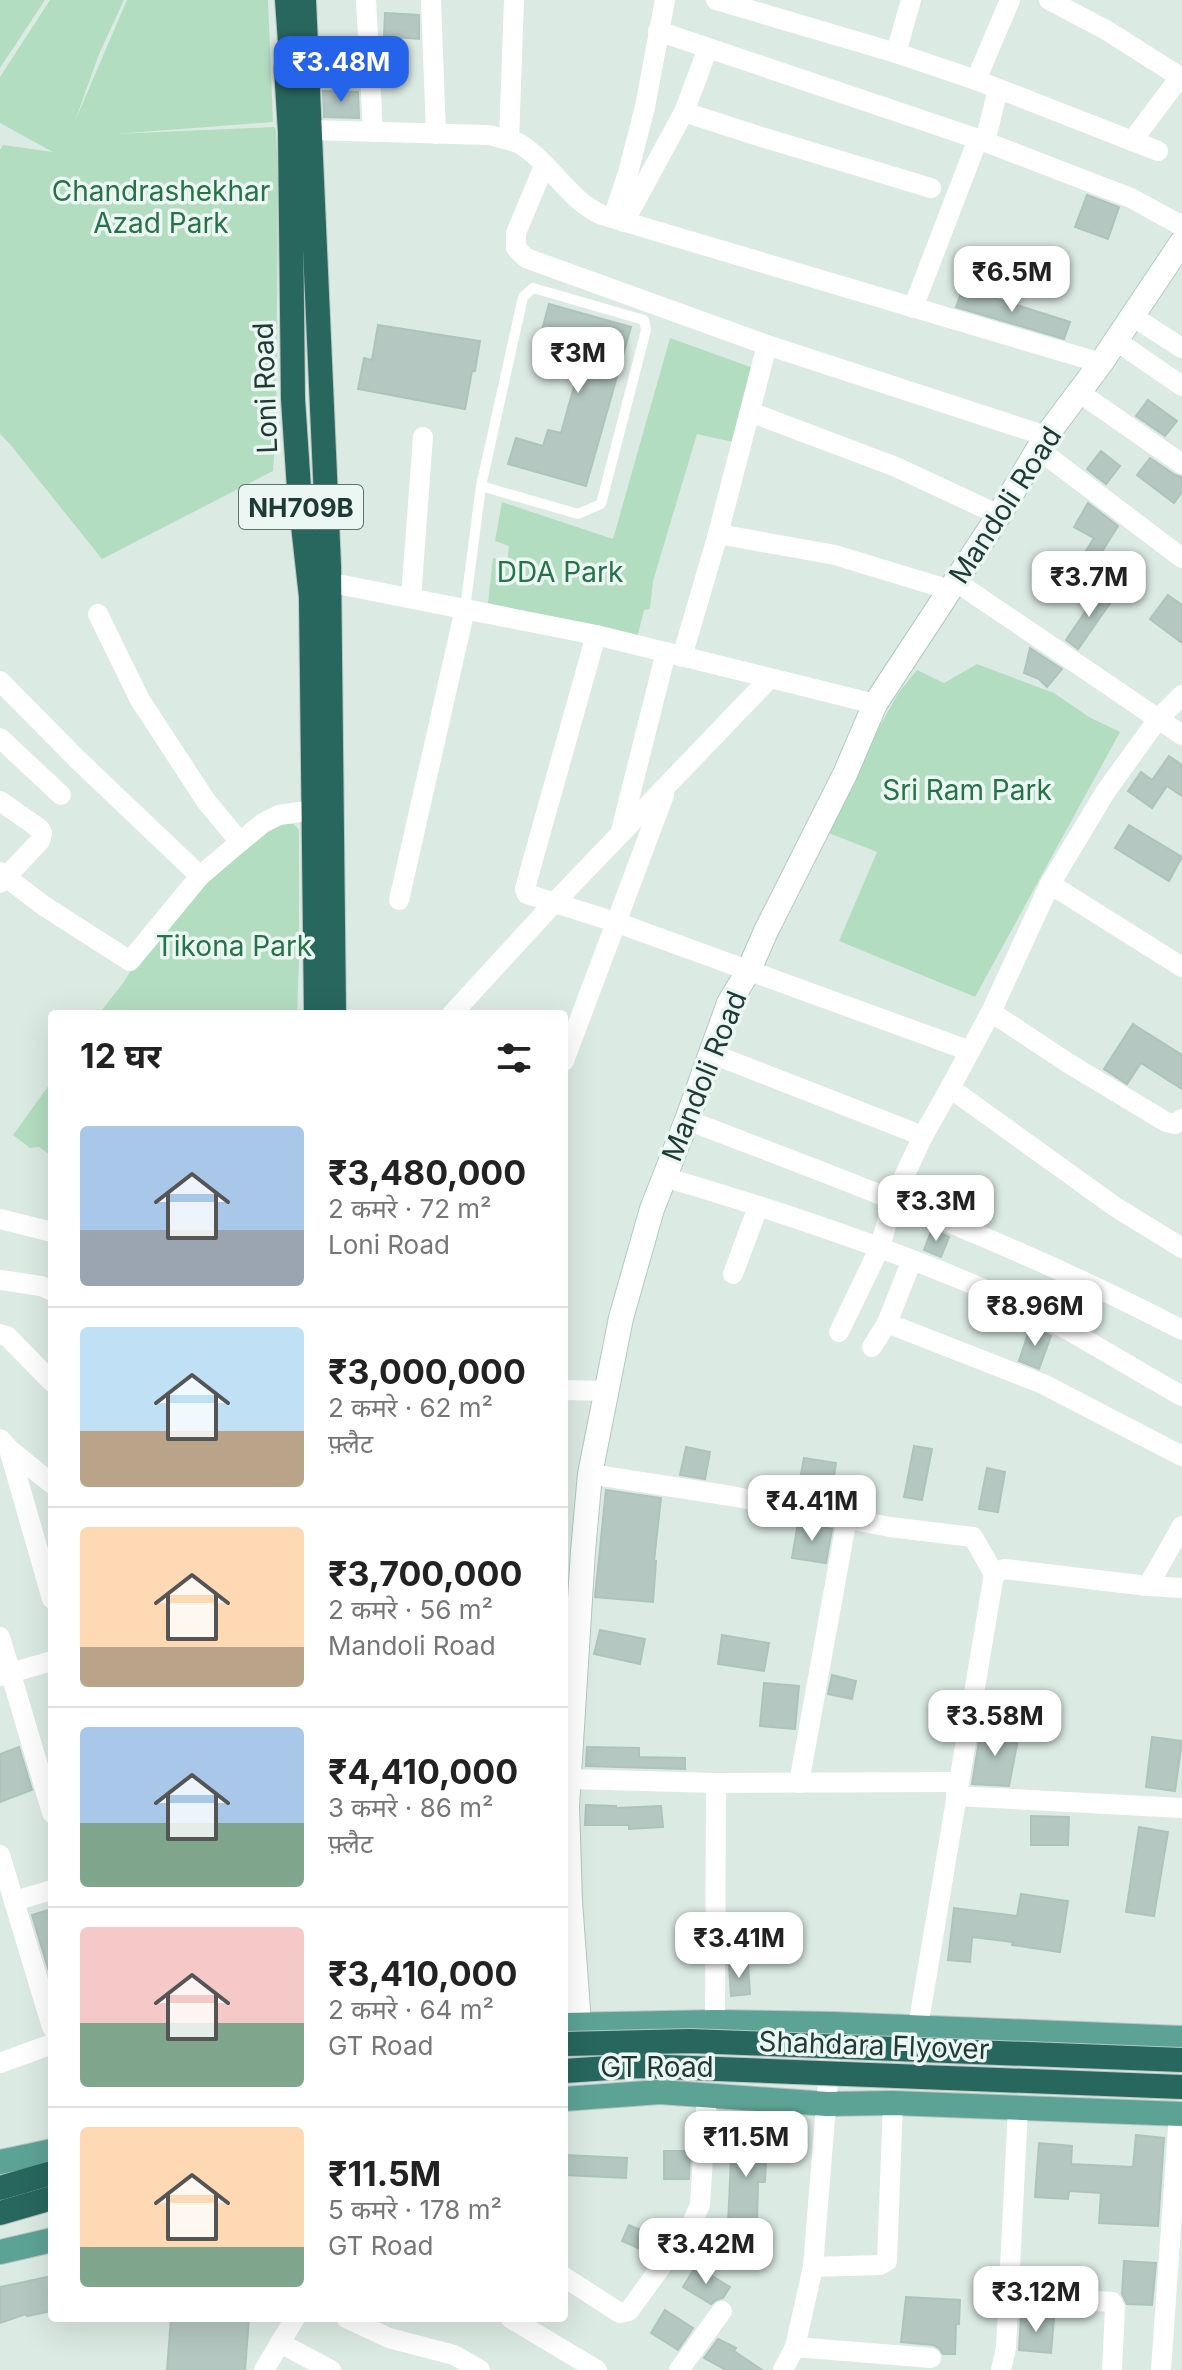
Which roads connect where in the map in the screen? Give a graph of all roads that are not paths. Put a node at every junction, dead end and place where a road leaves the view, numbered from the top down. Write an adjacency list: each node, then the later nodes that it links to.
1 (287, 0): 19 (highway, Loni Road / NH709B)
2 (304, 0): 19 (highway, Loni Road / NH709B)
3 (366, 0): 20 (street)
4 (431, 0): 21 (street)
5 (514, 0): 22 (street)
6 (665, 0): 12 (street)
7 (716, 0): 14 (street)
8 (911, 0): 14 (street)
9 (1010, 0): 16 (street)
10 (1049, 0): 11 (street)
11 (1087, 8): 15 (street)
12 (658, 31): 13 (street); 28 (street)
13 (708, 48): 18 (street); 23 (street)
14 (896, 53): 16 (street)
15 (1181, 78): 24 (street)
16 (976, 80): 17 (street)
17 (998, 89): 23 (street); 24 (street)
18 (684, 112): 27 (street); 28 (street)
19 (300, 131): 20 (street); 47 (highway, Loni Road / NH709B)
20 (373, 132): 21 (street)
21 (436, 134): 22 (street)
22 (509, 140): 26 (street)
23 (982, 140): 29 (street); 31 (street)
24 (1132, 141): 25 (street)
25 (1158, 151)
26 (544, 166): 28 (street); 34 (street)
27 (931, 188)
28 (618, 220): 31 (street)
29 (1182, 226)
30 (1182, 242): 32 (street, Mandoli Road)
31 (913, 308): 36 (street)
32 (1132, 316): 33 (street, Mandoli Road); 35 (street)
33 (1115, 340): 36 (street, Mandoli Road); 37 (street)
34 (767, 345): 39 (street); 41 (street)
35 (1182, 348)
36 (1101, 363): 38 (street, Mandoli Road)
37 (1182, 386)
38 (1080, 393): 41 (street, Mandoli Road); 42 (street)
39 (750, 412): 44 (street); 45 (street)
40 (423, 437): 49 (street)
41 (1042, 442): 44 (street, Mandoli Road); 46 (street)
42 (1182, 464)
43 (481, 486): 43 (lane); 50 (lane)
44 (999, 515): 48 (street, Mandoli Road)
45 (718, 534): 48 (street); 53 (street)
46 (1182, 558)
47 (319, 580): 49 (street); 64 (highway, Loni Road / NH709B); 76 (highway, Loni Road / NH709B)
48 (953, 585): 57 (street, Mandoli Road); 58 (street)
49 (411, 598): 50 (street)
50 (465, 609): 52 (street); 70 (street)
51 (98, 614): 66 (street)
52 (596, 635): 53 (street); 71 (street)
53 (674, 655): 54 (street); 65 (street)
54 (770, 678): 57 (street); 61 (street)
55 (0, 681): 67 (street)
56 (1182, 695): 58 (street)
57 (875, 704): 74 (street, Mandoli Road)
58 (1158, 719): 59 (street); 69 (street)
59 (1182, 735)
60 (0, 738): 62 (street)
61 (667, 788): 65 (street); 72 (street)
62 (61, 795)
63 (0, 801): 68 (street)
64 (313, 810): 66 (street); 75 (highway, Loni Road / NH709B)
65 (620, 834): 71 (street)
66 (240, 842): 67 (street)
67 (200, 876): 68 (street)
68 (2, 877)
69 (1050, 884): 73 (street); 78 (street)
70 (399, 900)
71 (553, 904): 72 (street); 77 (street)
72 (618, 923): 74 (street); 79 (street)
73 (1182, 967)
74 (749, 970): 80 (street); 81 (street, Mandoli Road)
75 (316, 1010)
76 (334, 1010)
77 (456, 1010)
78 (991, 1012): 80 (street); 83 (street)
79 (568, 1051)
80 (970, 1051): 82 (street)
81 (710, 1053): 84 (street, Mandoli Road); 85 (street)
82 (950, 1088): 85 (street); 92 (street)
83 (1182, 1119)
84 (687, 1120): 86 (street, Mandoli Road); 87 (street)
85 (923, 1136): 87 (street)
86 (664, 1177): 88 (street); 104 (street, Mandoli Road)
87 (893, 1200): 91 (street); 98 (street)
88 (758, 1207): 91 (street); 94 (street)
89 (0, 1219): 90 (street)
90 (48, 1231)
91 (880, 1247): 93 (street); 99 (street)
92 (1182, 1248)
93 (912, 1260): 97 (street); 105 (street)
94 (733, 1274)
95 (0, 1280): 96 (street)
96 (48, 1289)
97 (887, 1323): 101 (street); 107 (street)
98 (1182, 1330)
99 (839, 1332)
100 (2, 1333): 102 (street)
101 (872, 1347)
102 (48, 1378)
103 (568, 1390): 104 (street)
104 (607, 1391): 108 (street, Mandoli Road)
105 (1182, 1396)
106 (4, 1444): 109 (street); 113 (street)
107 (1182, 1456)
108 (590, 1474): 110 (street); 119 (street, Mandoli Road)
109 (48, 1481)
110 (847, 1518): 112 (street); 121 (street)
111 (1182, 1526): 114 (street)
112 (994, 1574): 114 (street); 122 (street)
113 (48, 1586)
114 (1148, 1586): 115 (street)
115 (1182, 1588)
116 (0, 1637): 118 (street)
117 (48, 1662): 118 (street)
118 (6, 1675): 123 (street)
119 (568, 1779): 120 (street); 130 (street, Mandoli Road)
120 (716, 1783): 121 (street); 129 (street)
121 (799, 1783): 122 (street)
122 (957, 1789): 124 (street); 132 (street)
123 (48, 1801)
124 (1182, 1808)
125 (0, 1855): 127 (street)
126 (48, 1890): 127 (street)
127 (8, 1895): 128 (street)
128 (48, 2015)
129 (715, 2022): 130 (main road, GT Road); 131 (main road, GT Road)
130 (572, 2024)
131 (833, 2024): 132 (main road, GT Road); 143 (street)
132 (918, 2027): 133 (main road, GT Road)
133 (1182, 2038)
134 (568, 2044): 136 (highway, Shahdara Flyover, bridge)
135 (48, 2045): 137 (street)
136 (1182, 2060)
137 (0, 2063)
138 (568, 2071): 139 (highway, Shahdara Flyover, bridge)
139 (1182, 2087)
140 (707, 2096): 141 (main road, GT Road); 143 (main road, GT Road); 155 (street)
141 (568, 2099)
142 (893, 2103): 143 (main road, GT Road); 144 (main road, GT Road); 154 (street)
143 (827, 2104): 154 (street)
144 (1018, 2108): 145 (main road, GT Road); 156 (street)
145 (1181, 2114): 174 (street)
146 (48, 2152): 147 (main road)
147 (0, 2162)
148 (48, 2174): 149 (highway)
149 (0, 2188)
150 (48, 2199): 151 (highway)
151 (0, 2213)
152 (48, 2241): 153 (main road)
153 (0, 2252)
154 (813, 2267): 164 (street)
155 (568, 2280)
156 (1009, 2296): 172 (street); 173 (street)
157 (722, 2311): 170 (street)
158 (293, 2322): 163 (street)
159 (355, 2322): 162 (street)
160 (398, 2322): 162 (street)
161 (517, 2322): 169 (street)
162 (389, 2338): 168 (street)
163 (280, 2343): 166 (street); 167 (street)
164 (795, 2347): 165 (street); 171 (street)
165 (931, 2358)
166 (324, 2368)
167 (264, 2370)
168 (480, 2370)
169 (597, 2370)
170 (679, 2370)
171 (783, 2370)
172 (1001, 2370)
173 (1112, 2370)
174 (1161, 2370)

